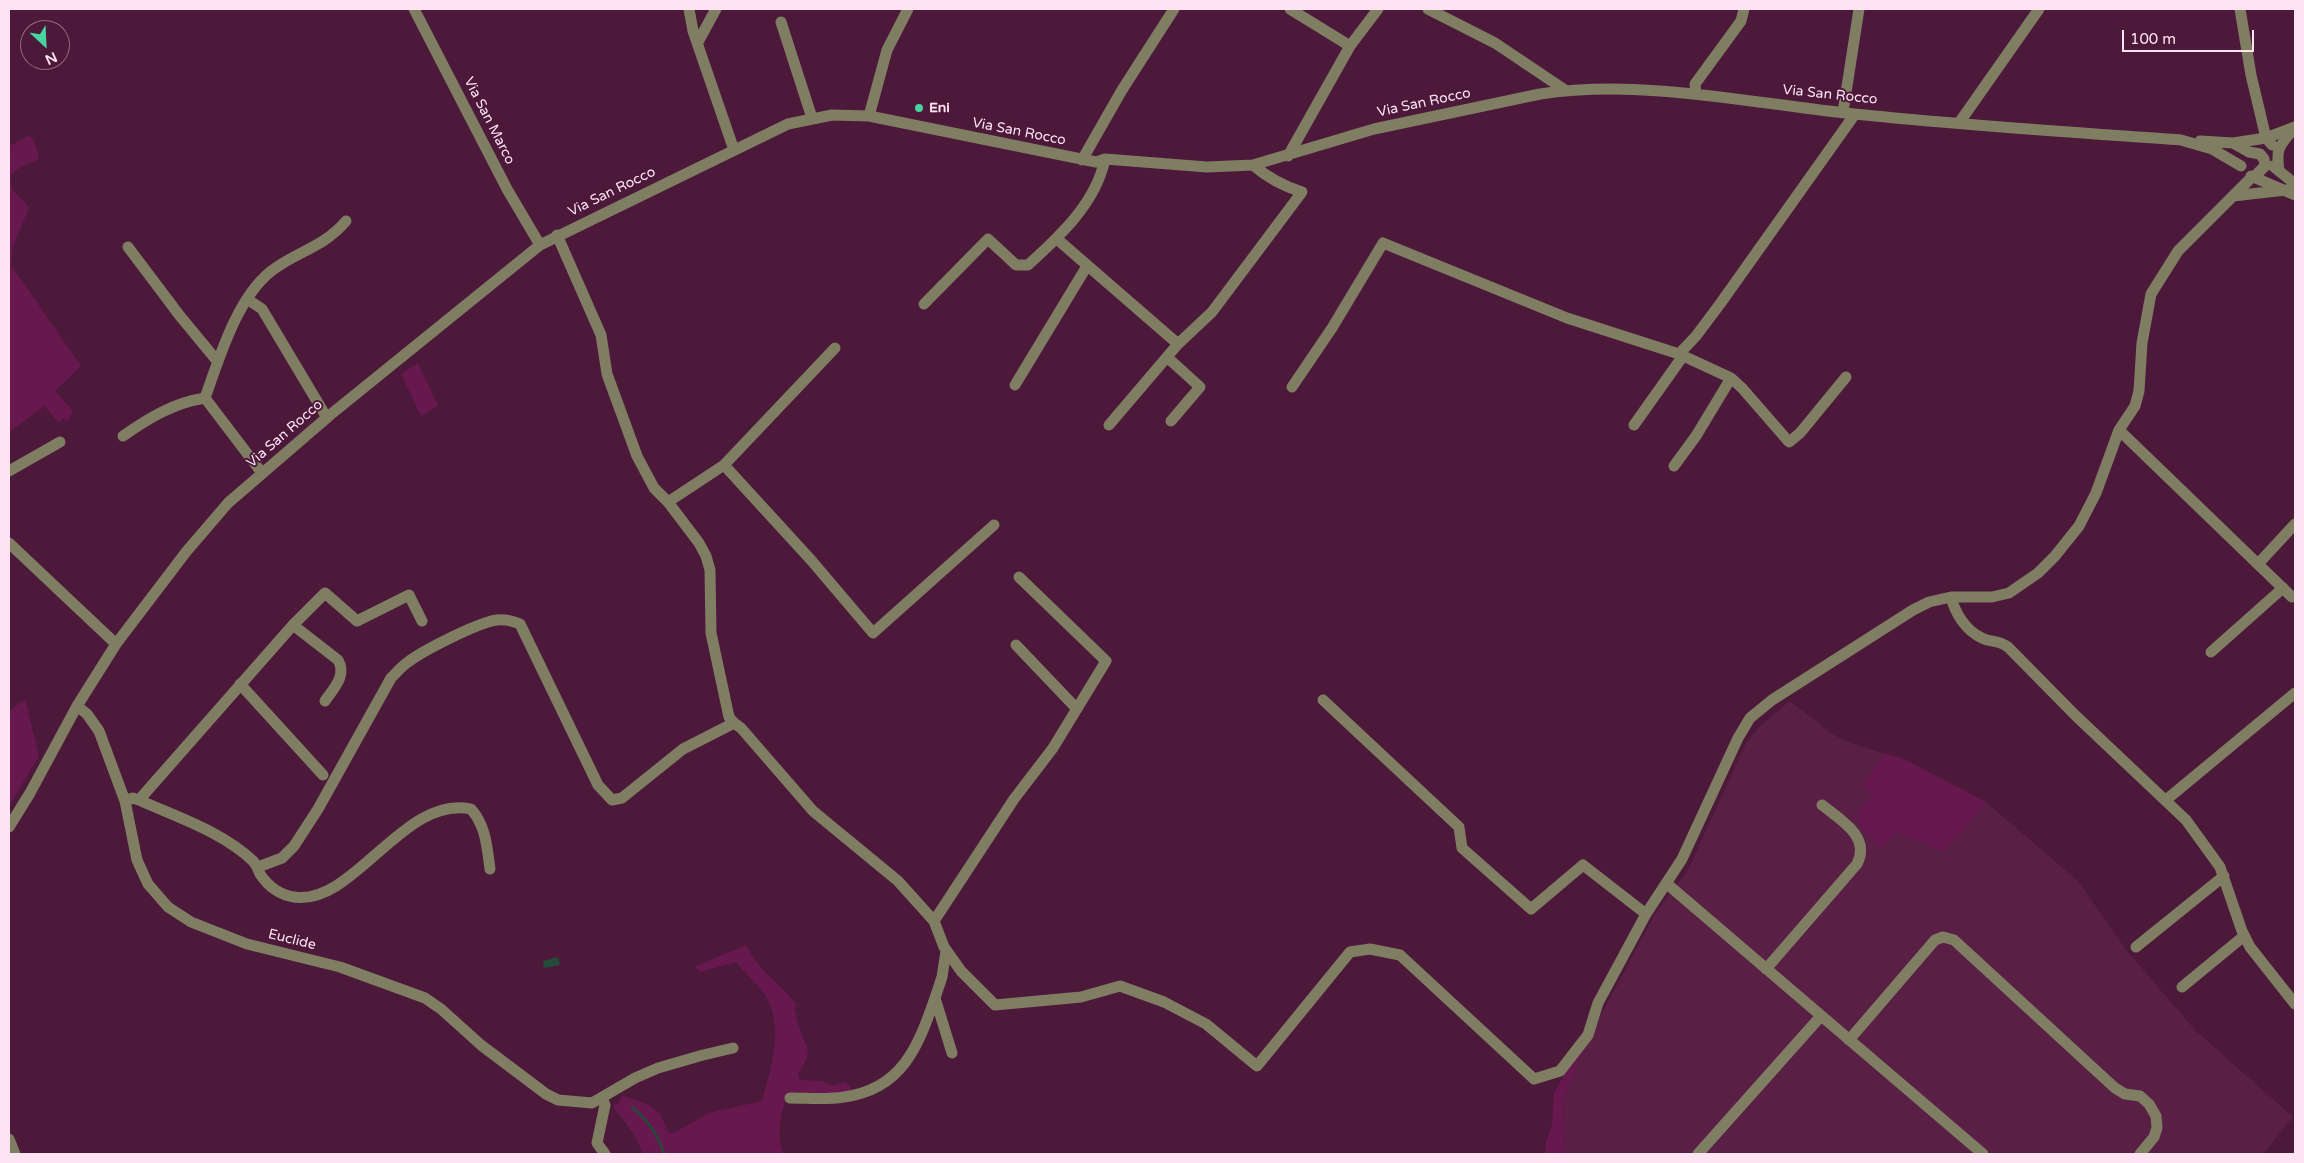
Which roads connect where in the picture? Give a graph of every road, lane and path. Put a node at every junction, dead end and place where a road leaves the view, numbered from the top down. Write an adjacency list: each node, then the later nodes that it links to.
1 (414, 9): 41 (street, Via San Marco)
2 (689, 9): 14 (street)
3 (716, 9): 14 (street)
4 (908, 9): 20 (street)
5 (1174, 9): 31 (street)
6 (1290, 9): 15 (street)
7 (1378, 9): 15 (street)
8 (1428, 9): 16 (street)
9 (1744, 9): 17 (street)
10 (1859, 9): 18 (street)
11 (2039, 9): 22 (street)
12 (2240, 9): 25 (street)
13 (781, 22): 21 (street)
14 (698, 42): 27 (street)
15 (1350, 46): 29 (street)
16 (1565, 90): 17 (street, Via San Rocco); 29 (street, Via San Rocco)
17 (1696, 94): 18 (street, Via San Rocco)
18 (1843, 112): 19 (street, Via San Rocco)
19 (1855, 114): 22 (street, Via San Rocco); 48 (street)
20 (869, 116): 21 (street, Via San Rocco); 31 (street, Via San Rocco)
21 (812, 118): 27 (street, Via San Rocco)
22 (1959, 123): 24 (street, Via San Rocco)
23 (2295, 128): 25 (street); 34 (street)
24 (2181, 140): 26 (street); 35 (street, Via San Rocco)
25 (2269, 142): 26 (street); 28 (street); 32 (street)
26 (2233, 143): 28 (street)
27 (734, 150): 39 (street, Via San Rocco)
28 (2250, 152): 32 (street); 35 (street)
29 (1288, 156): 33 (street, Via San Rocco)
30 (1105, 159): 31 (street, Via San Rocco); 33 (street, Via San Rocco); 40 (street)
31 (1082, 160)
32 (2265, 160): 34 (street); 35 (street)
33 (1253, 165): 46 (street)
34 (2280, 171): 36 (street)
35 (2248, 172): 36 (street, Via San Rocco); 37 (street)
36 (2292, 190): 37 (street)
37 (2233, 196): 60 (street)
38 (346, 220): 44 (street)
39 (557, 235): 41 (street, Via San Rocco); 67 (street)
40 (1057, 240): 43 (street); 45 (street)
41 (540, 245): 56 (street, Via San Rocco)
42 (128, 247): 50 (street)
43 (1086, 266): 46 (street); 53 (street)
44 (247, 299): 50 (street); 56 (street)
45 (924, 304)
46 (1178, 344): 49 (street)
47 (835, 348): 63 (street)
48 (1681, 355): 52 (street); 54 (street); 59 (street)
49 (1168, 358): 57 (street); 58 (street)
50 (218, 362): 55 (street)
51 (1846, 377): 52 (street)
52 (1730, 378): 64 (street)
53 (1015, 385)
54 (1292, 387)
55 (205, 398): 61 (street); 66 (street)
56 (326, 418): 66 (street, Via San Rocco)
57 (1171, 421)
58 (1109, 425)
59 (1634, 425)
60 (2119, 430): 71 (street); 74 (street)
61 (123, 436)
62 (60, 442): 65 (street)
63 (724, 465): 67 (street); 69 (street)
64 (1674, 466)
65 (9, 471)
66 (262, 473): 78 (street, Via San Rocco)
67 (668, 502): 87 (street)
68 (2295, 524): 71 (street)
69 (994, 525)
70 (9, 543): 78 (street)
71 (2258, 564): 73 (street)
72 (1019, 577): 86 (street)
73 (2283, 588): 75 (street); 80 (street)
74 (1951, 597): 90 (street); 97 (street)
75 (2292, 597)
76 (422, 621): 77 (street)
77 (294, 625): 81 (street); 84 (street)
78 (116, 644): 85 (street, Via San Rocco)
79 (1016, 645): 86 (street)
80 (2211, 652)
81 (240, 684): 88 (street); 89 (street)
82 (2295, 693): 90 (street)
83 (1323, 700): 98 (street)
84 (325, 701)
85 (77, 706): 91 (street, Euclide); 93 (street, Via San Rocco)
86 (1077, 709): 99 (street)
87 (734, 723): 94 (street); 99 (street)
88 (323, 775)
89 (139, 800): 91 (street); 94 (street)
90 (2166, 800): 96 (street)
91 (125, 801): 111 (street, Euclide)
92 (1822, 805): 103 (street)
93 (9, 827)
94 (258, 867): 95 (street)
95 (490, 869)
96 (2224, 876): 100 (street); 101 (street)
97 (1666, 883): 98 (street); 103 (street)
98 (1646, 914): 102 (street)
99 (934, 921): 102 (street)
100 (2244, 936): 104 (street); 106 (street)
101 (2136, 947)
102 (946, 951): 105 (street)
103 (1766, 969): 107 (street)
104 (2182, 987)
105 (935, 998): 110 (street); 112 (street)
106 (2294, 1001)
107 (1821, 1016): 108 (street); 116 (street)
108 (1849, 1040): 117 (street); 118 (street)
109 (733, 1048): 111 (street)
110 (952, 1053)
111 (602, 1098): 115 (street)
112 (790, 1098)
113 (9, 1139): 114 (street)
114 (15, 1154)
115 (605, 1154)
116 (1698, 1154)
117 (1983, 1154)
118 (2140, 1154)

